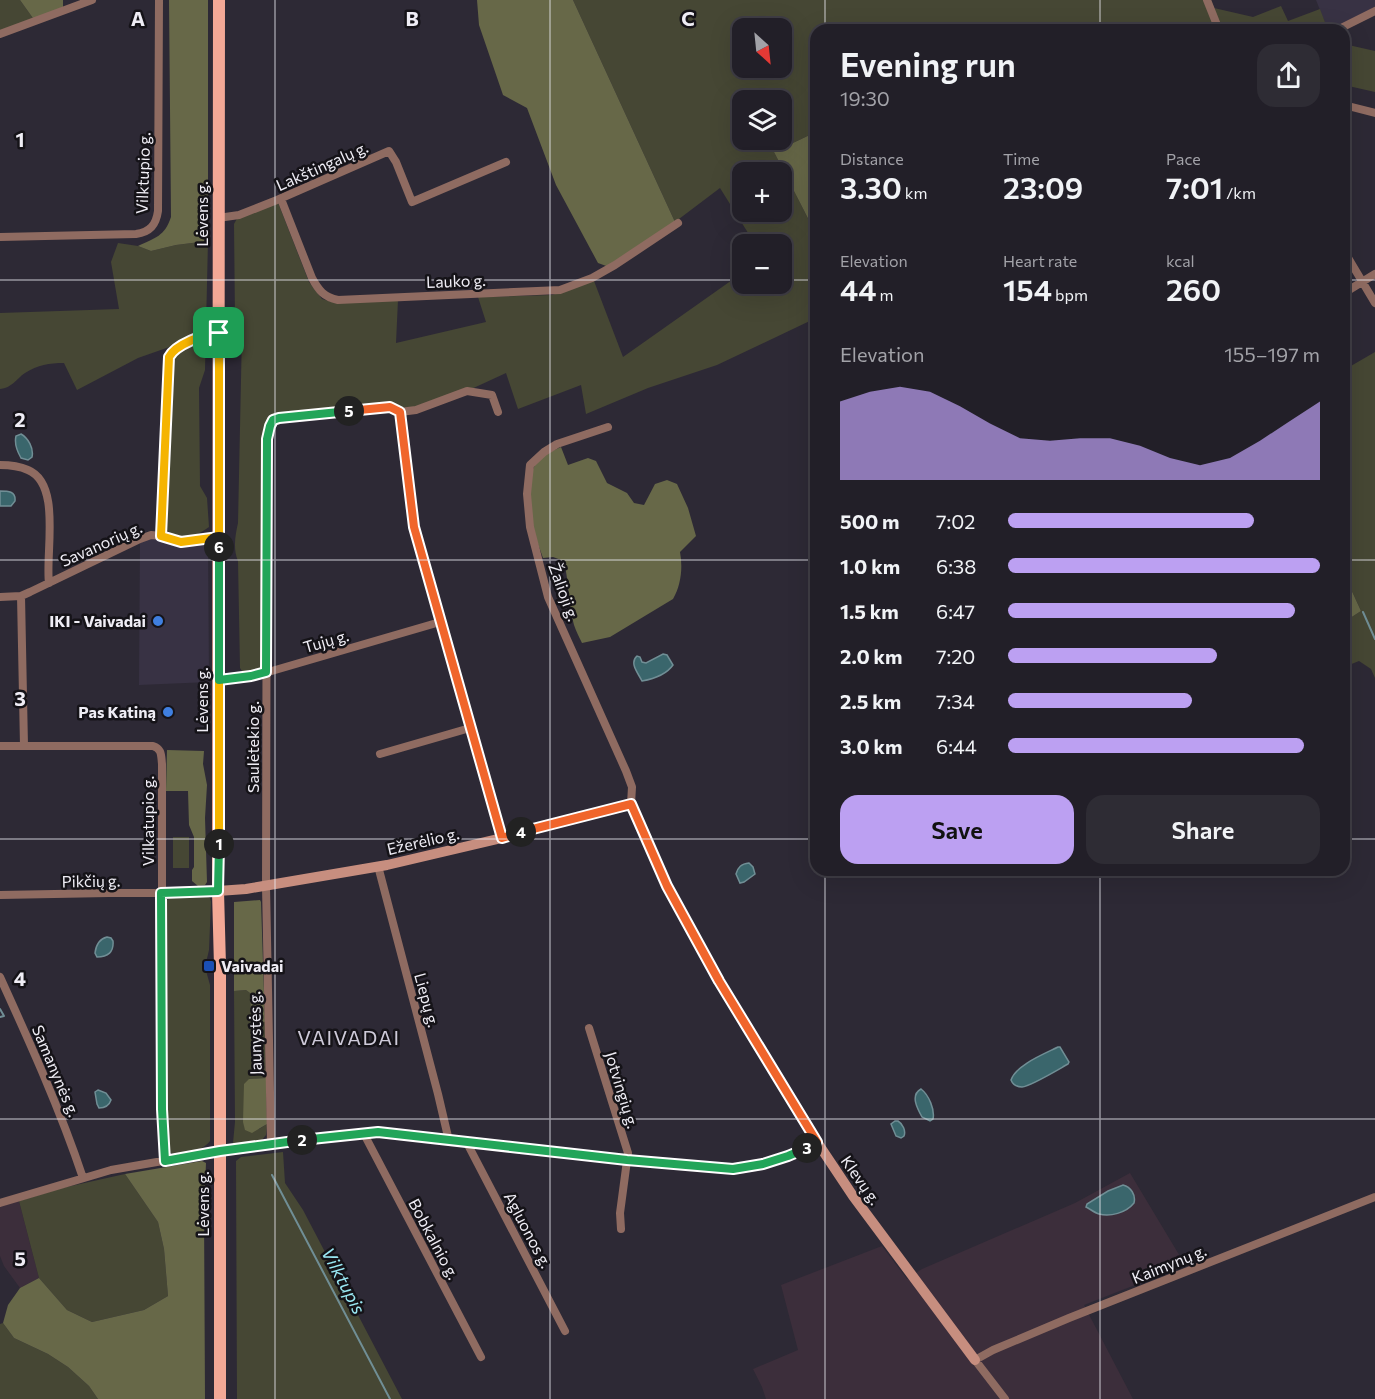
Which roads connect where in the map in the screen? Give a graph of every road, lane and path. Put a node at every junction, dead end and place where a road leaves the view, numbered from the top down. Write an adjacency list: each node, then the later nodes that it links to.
1 (63, 0): 6 (street)
2 (92, 0): 6 (street)
3 (159, 0): 17 (street, Vilktupio g.)
4 (219, 0): 15 (main road, Lėvens g.)
5 (1207, 0): 8 (street)
6 (63, 11): 10 (street)
7 (1375, 11): 9 (street)
8 (1217, 24)
9 (1349, 24)
10 (0, 34)
11 (1350, 107): 12 (street)
12 (1375, 113)
13 (506, 162): 14 (street, Lakštingalų g.)
14 (281, 199): 15 (street, Lakštingalų g.); 16 (street, Lauko g.)
15 (218, 218): 23 (main road, Lėvens g.)
16 (678, 222)
17 (0, 237)
18 (1350, 261): 20 (street)
19 (1375, 274): 20 (street)
20 (1362, 282): 21 (street); 22 (street)
21 (1350, 289)
22 (1375, 303)
23 (219, 333): 28 (street, Savanorių g.); 29 (main road, Lėvens g.)
24 (400, 412): 25 (street, Saulėtekio g.); 33 (street); 34 (street, Saulėtekio g.)
25 (498, 412)
26 (608, 427): 40 (street, Žalioji g.)
27 (0, 465): 30 (street)
28 (161, 536): 29 (street); 30 (street, Savanorių g.)
29 (219, 537): 35 (main road, Lėvens g.)
30 (49, 583): 31 (street, Savanorių g.)
31 (21, 596): 32 (street, Savanorių g.); 38 (street)
32 (0, 597)
33 (440, 622): 34 (street, Tujų g.); 36 (street)
34 (266, 672): 35 (street, Tujų g.); 43 (street, Saulėtekio g.)
35 (219, 680): 44 (main road, Lėvens g.)
36 (470, 728): 39 (street); 41 (street)
37 (0, 746): 38 (street, Vilkatupio g.)
38 (24, 746): 45 (street, Vilkatupio g.)
39 (380, 754)
40 (631, 804): 41 (main road, Ežerėlio g.); 51 (main road, Klevų g.)
41 (502, 838): 42 (main road, Ežerėlio g.)
42 (378, 866): 43 (main road, Ežerėlio g.); 50 (street, Liepų g.)
43 (266, 886): 44 (main road, Ežerėlio g.); 53 (street, Jaunystės g.)
44 (218, 891): 45 (street, Pikčių g.); 54 (main road, Lėvens g.)
45 (161, 893): 46 (street, Pikčių g.); 56 (street, Vilkatupio g.)
46 (0, 895)
47 (0, 977): 57 (street, Samanynės g.)
48 (589, 1028): 55 (street, Jotvingių g.)
49 (364, 1134): 50 (street); 53 (street); 62 (street, Bobkalnio g.)
50 (449, 1140): 52 (street)
51 (817, 1142): 55 (street); 63 (main road, Klevų g.)
52 (467, 1143): 55 (street); 61 (street, Agluonos g.)
53 (271, 1144): 54 (street)
54 (220, 1151): 56 (street); 64 (main road, Lėvens g.)
55 (627, 1160): 60 (street, Jotvingių g.)
56 (165, 1161): 57 (street)
57 (83, 1178): 59 (street)
58 (1375, 1197): 63 (street, Kaimynų g.)
59 (0, 1203)
60 (621, 1228)
61 (565, 1330)
62 (481, 1357)
63 (975, 1360): 65 (street, Klevų g.)
64 (220, 1399)
65 (1005, 1399)

